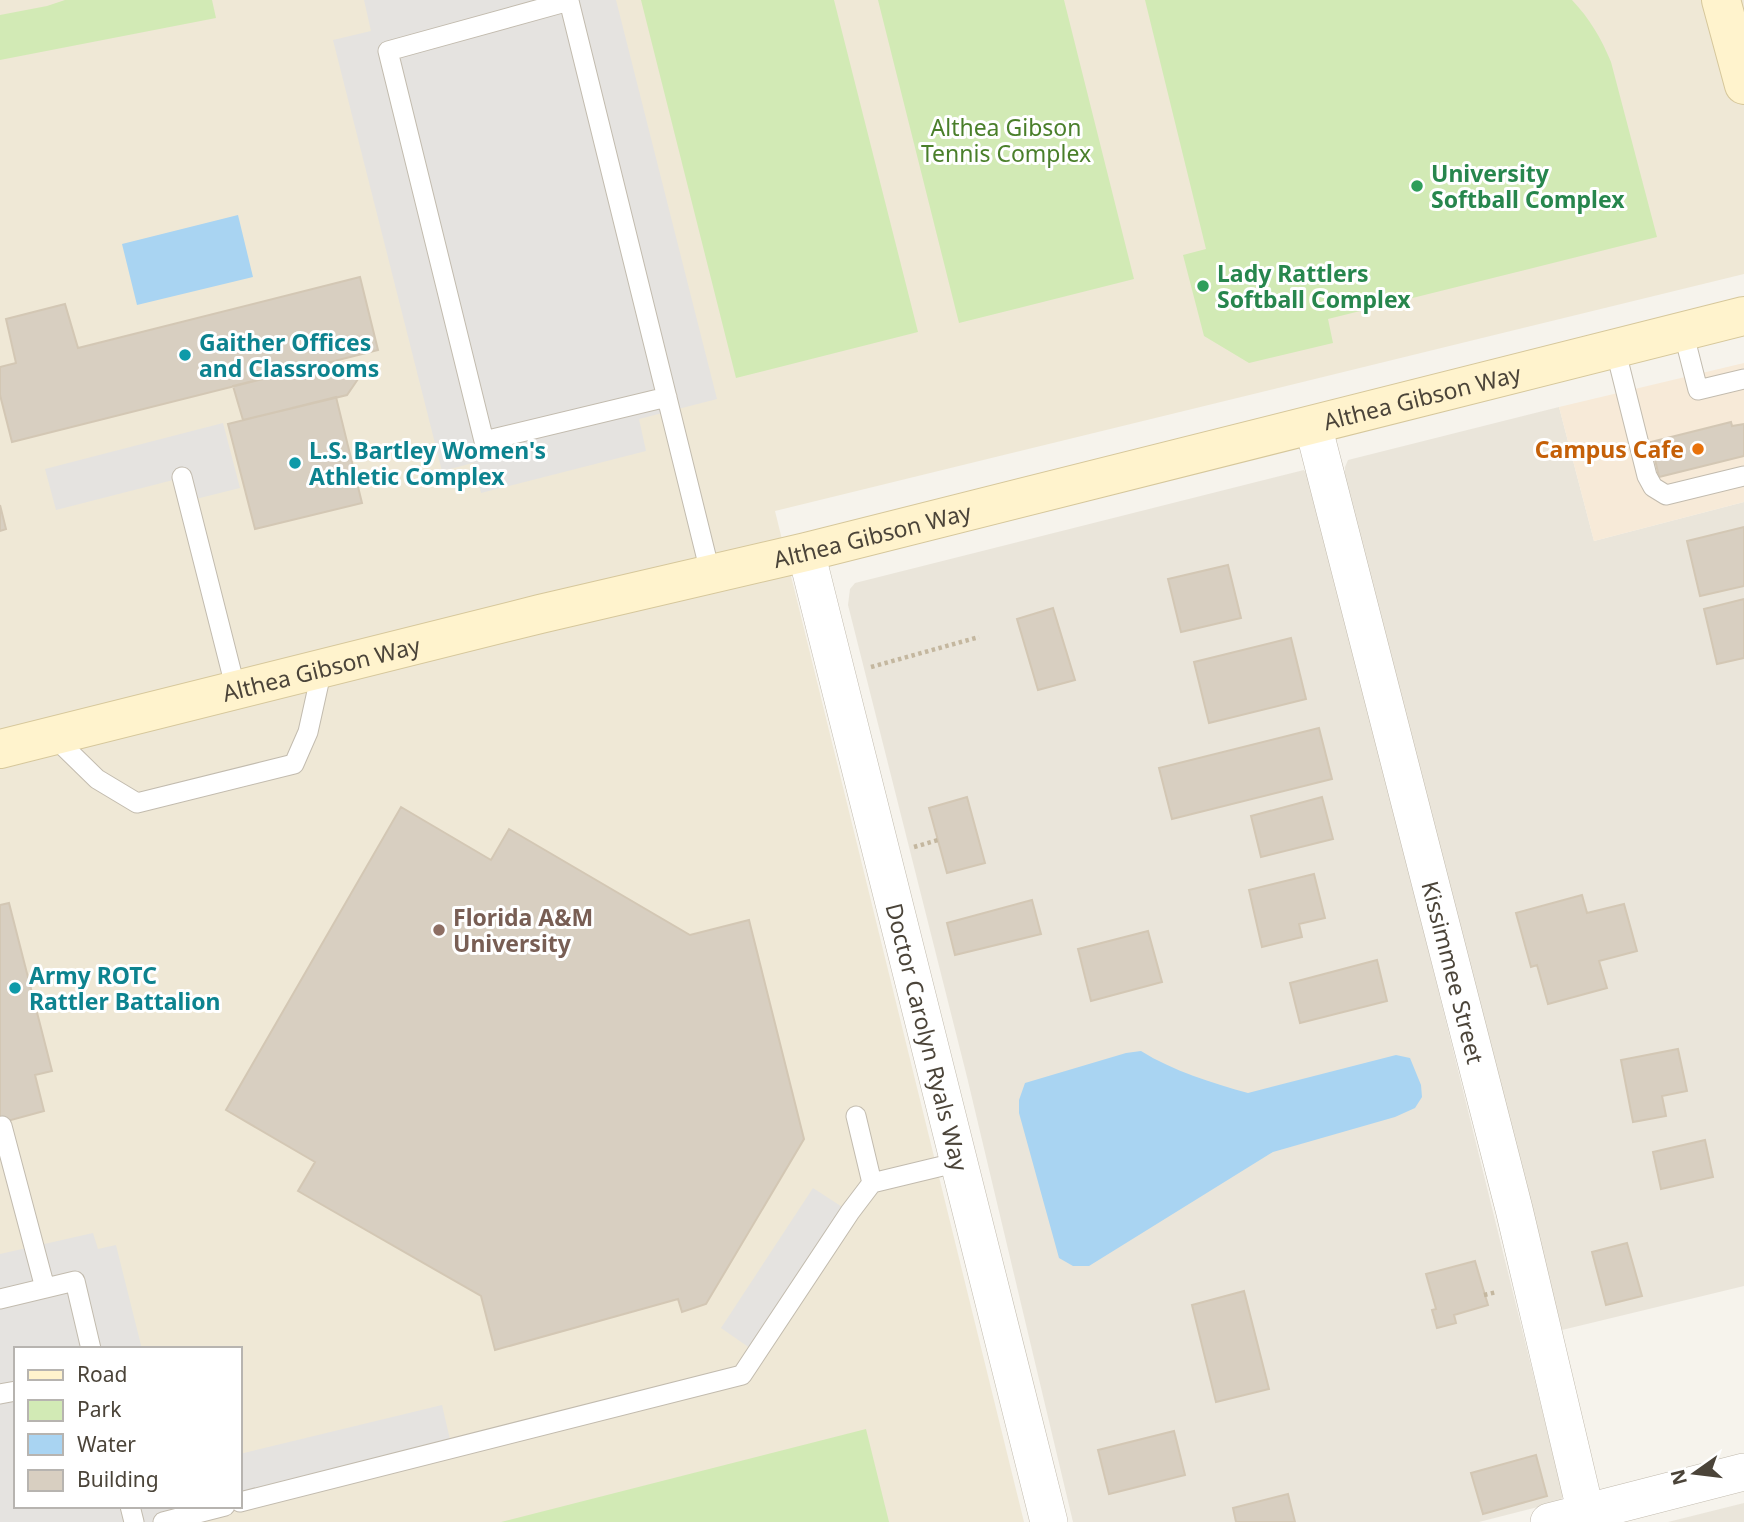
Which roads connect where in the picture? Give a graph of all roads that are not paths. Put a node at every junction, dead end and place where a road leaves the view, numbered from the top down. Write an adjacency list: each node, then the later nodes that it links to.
1 (1721, 0): 2 (street)
2 (1744, 85)
3 (1744, 316): 4 (street, Althea Gibson Way)
4 (1683, 331): 5 (street, Althea Gibson Way); 6 (lane)
5 (1615, 348): 8 (street, Althea Gibson Way); 9 (lane)
6 (1744, 379)
7 (667, 397): 7 (lane); 12 (lane)
8 (1313, 425): 11 (street, Althea Gibson Way); 27 (street, Kissimmee Street)
9 (1744, 476)
10 (182, 477): 14 (lane)
11 (806, 552): 12 (street, Althea Gibson Way); 19 (street, Doctor Carolyn Ryals Way)
12 (710, 576): 13 (street, Althea Gibson Way)
13 (322, 668): 14 (street, Althea Gibson Way); 15 (lane)
14 (236, 690): 15 (street, Althea Gibson Way)
15 (53, 736): 16 (street, Althea Gibson Way)
16 (0, 749)
17 (856, 1116): 20 (lane)
18 (2, 1126): 21 (lane)
19 (959, 1162): 20 (lane); 29 (street, Doctor Carolyn Ryals Way)
20 (872, 1183): 25 (lane)
21 (45, 1288): 22 (lane); 23 (lane)
22 (0, 1299)
23 (91, 1347)
24 (1744, 1472): 27 (street)
25 (242, 1501)
26 (217, 1508): 28 (lane)
27 (1586, 1517): 30 (street)
28 (163, 1522)
29 (1049, 1522)
30 (1549, 1522)

